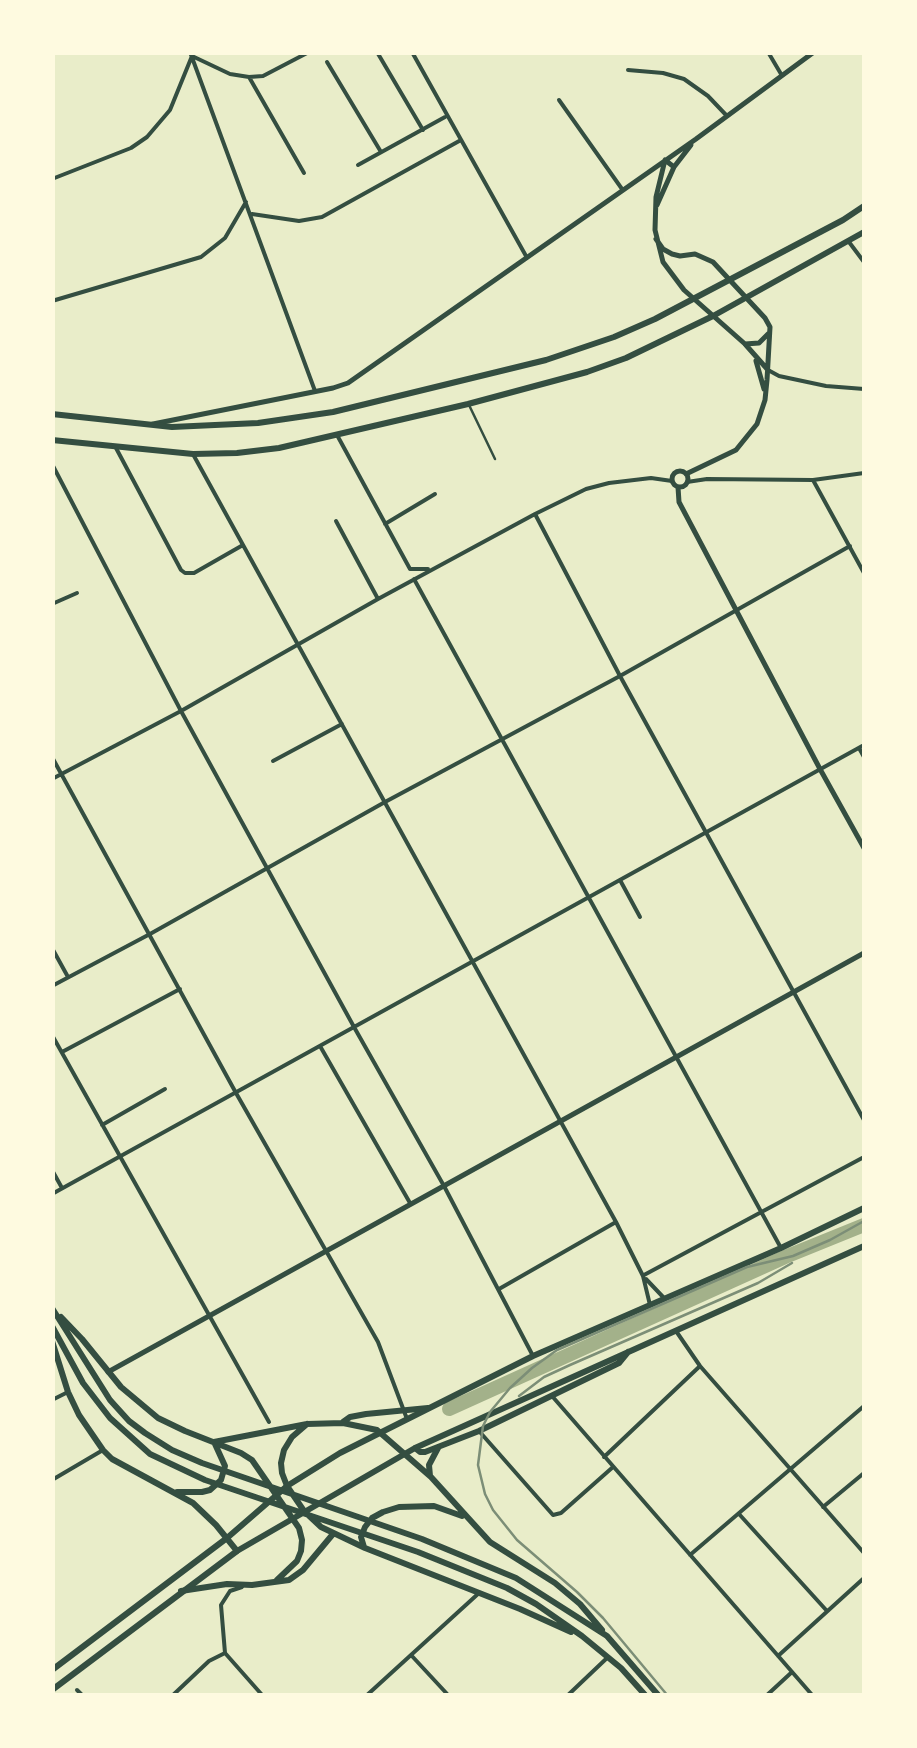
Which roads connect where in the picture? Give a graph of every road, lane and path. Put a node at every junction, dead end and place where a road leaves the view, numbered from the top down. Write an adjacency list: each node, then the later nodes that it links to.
1 (309, 52): 10 (street)
2 (377, 52): 14 (street)
3 (412, 52): 12 (street)
4 (768, 52): 9 (street)
5 (814, 52): 9 (street)
6 (191, 54): 10 (street); 23 (street); 26 (street)
7 (326, 62): 17 (street)
8 (628, 70): 13 (street)
9 (782, 76): 13 (street)
10 (249, 77): 21 (street)
11 (559, 100): 25 (street)
12 (448, 116): 14 (street); 16 (street)
13 (728, 116): 15 (street)
14 (422, 130): 17 (street)
15 (696, 138): 18 (street); 20 (street)
16 (461, 140): 28 (street); 32 (street)
17 (381, 152): 19 (street)
18 (665, 160): 20 (street); 22 (street); 24 (street)
19 (358, 165)
20 (674, 167): 24 (street)
21 (304, 173)
22 (646, 173): 24 (street); 25 (street)
23 (52, 179)
24 (663, 179): 30 (street)
25 (622, 189): 32 (street)
26 (246, 202): 28 (street); 39 (street)
27 (864, 206): 36 (main road)
28 (250, 214): 46 (street)
29 (864, 232): 31 (main road)
30 (656, 239): 33 (street); 35 (street)
31 (849, 242): 34 (street); 37 (main road)
32 (526, 256): 46 (street)
33 (680, 256): 35 (street); 36 (street)
34 (864, 262)
35 (670, 272): 38 (street)
36 (731, 279): 37 (street); 38 (main road)
37 (746, 297): 40 (main road); 41 (street)
38 (694, 300): 40 (street); 50 (main road)
39 (52, 301)
40 (713, 316): 42 (street); 48 (main road)
41 (770, 332): 42 (street); 44 (street)
42 (745, 344): 43 (street)
43 (756, 357): 44 (street); 47 (street)
44 (768, 370): 45 (street); 47 (street)
45 (864, 389)
46 (315, 391): 50 (street)
47 (766, 392): 57 (street)
48 (468, 404): 51 (main road); 55 (lane)
49 (52, 414): 50 (main road)
50 (150, 424)
51 (337, 435): 54 (main road); 68 (street)
52 (52, 440): 53 (main road)
53 (116, 448): 54 (main road); 69 (street)
54 (193, 454): 69 (street)
55 (495, 458)
56 (52, 464): 80 (street)
57 (703, 464): 59 (street); 60 (street)
58 (864, 473): 61 (street)
59 (686, 474): 62 (street); 63 (street)
60 (707, 479): 61 (street); 63 (street)
61 (813, 480): 70 (street)
62 (672, 481): 64 (street); 66 (street)
63 (687, 482): 64 (street)
64 (678, 487): 77 (street)
65 (435, 494): 68 (street)
66 (535, 514): 71 (street); 79 (street)
67 (336, 521): 75 (street)
68 (385, 524): 71 (street)
69 (243, 545): 78 (street)
70 (850, 546): 72 (street); 77 (street)
71 (434, 568): 73 (street)
72 (864, 572)
73 (414, 579): 75 (street); 82 (street)
74 (77, 593): 76 (street)
75 (378, 599): 78 (street)
76 (52, 604)
77 (735, 610): 79 (street); 87 (street)
78 (298, 644): 80 (street); 81 (street)
79 (620, 676): 82 (street); 91 (street)
80 (180, 711): 88 (street); 93 (street)
81 (342, 724): 86 (street); 90 (street)
82 (502, 740): 90 (street); 95 (street)
83 (862, 746): 85 (street); 87 (street)
84 (52, 757): 88 (street)
85 (864, 757)
86 (273, 761)
87 (820, 769): 91 (street); 92 (street)
88 (62, 774): 89 (street); 97 (street)
89 (52, 779)
90 (385, 802): 93 (street); 100 (street)
91 (705, 833): 94 (street); 104 (street)
92 (864, 848)
93 (267, 867): 97 (street); 105 (street)
94 (620, 880): 95 (street); 96 (street)
95 (588, 898): 100 (street); 109 (street)
96 (640, 917)
97 (150, 934): 101 (street); 103 (street)
98 (52, 948): 101 (street)
99 (864, 953): 104 (street)
100 (472, 962): 105 (street); 113 (street)
101 (68, 977): 102 (street)
102 (52, 986)
103 (180, 989): 108 (street); 111 (street)
104 (793, 993): 109 (street); 112 (street)
105 (354, 1028): 107 (street); 118 (street)
106 (52, 1034): 108 (street)
107 (320, 1046): 111 (street); 121 (street)
108 (62, 1052): 114 (street)
109 (676, 1058): 113 (street); 123 (street)
110 (165, 1089): 114 (street)
111 (236, 1092): 115 (street); 127 (street)
112 (864, 1120)
113 (560, 1122): 118 (street); 124 (street)
114 (102, 1125): 115 (street)
115 (121, 1156): 119 (street); 133 (street)
116 (864, 1156): 123 (street)
117 (52, 1170): 119 (street)
118 (444, 1186): 121 (street); 129 (street)
119 (62, 1189): 120 (street)
120 (52, 1194)
121 (411, 1204): 127 (street)
122 (864, 1208): 126 (main road)
123 (761, 1212): 126 (street); 128 (street)
124 (616, 1222): 128 (street); 129 (street)
125 (864, 1246): 135 (main road)
126 (781, 1248): 130 (main road)
127 (328, 1251): 133 (street); 146 (street)
128 (643, 1276): 130 (street); 131 (street)
129 (500, 1289): 138 (street)
130 (664, 1299): 131 (main road)
131 (650, 1306): 138 (main road)
132 (53, 1308): 140 (main road); 185 (main road)
133 (210, 1315): 140 (street); 148 (street)
134 (52, 1326): 136 (main road)
135 (676, 1331): 137 (main road); 139 (street)
136 (56, 1340): 141 (main road); 184 (main road)
137 (628, 1351): 142 (main road); 154 (main road)
138 (534, 1356): 145 (main road)
139 (700, 1366): 158 (street); 160 (street)
140 (108, 1372): 153 (main road)
141 (68, 1392): 143 (street); 156 (main road)
142 (552, 1396): 151 (main road); 158 (street)
143 (52, 1400)
144 (864, 1406): 160 (street)
145 (428, 1408): 146 (main road); 147 (main road)
146 (404, 1410): 147 (street); 149 (main road)
147 (407, 1418): 152 (main road)
148 (269, 1422)
149 (342, 1423): 150 (main road); 152 (main road)
150 (307, 1424): 153 (main road); 164 (main road)
151 (479, 1431): 155 (main road); 159 (street)
152 (381, 1432): 157 (main road); 164 (main road)
153 (214, 1442): 165 (main road); 166 (main road)
154 (414, 1448): 155 (main road); 157 (main road)
155 (438, 1448): 162 (main road)
156 (103, 1450): 163 (street); 165 (main road)
157 (405, 1453): 162 (main road); 168 (main road)
158 (604, 1457): 159 (street)
159 (612, 1466): 177 (street)
160 (790, 1469): 167 (street); 169 (street)
161 (864, 1472): 167 (street)
162 (431, 1477): 171 (main road)
163 (52, 1480)
164 (287, 1486): 166 (main road); 168 (main road)
165 (175, 1492): 173 (main road)
166 (276, 1495): 170 (main road); 173 (main road)
167 (823, 1506): 176 (street)
168 (304, 1511): 170 (main road); 172 (main road)
169 (739, 1514): 177 (street); 183 (street)
170 (292, 1518): 175 (main road); 179 (main road)
171 (467, 1518): 174 (main road); 185 (main road)
172 (333, 1534): 174 (main road); 179 (main road)
173 (227, 1538): 175 (main road); 190 (main road)
174 (365, 1548): 182 (main road)
175 (237, 1551): 181 (main road)
176 (864, 1553)
177 (690, 1555): 188 (street)
178 (864, 1578): 183 (street)
179 (278, 1580): 180 (main road)
180 (252, 1585): 181 (main road); 186 (street)
181 (181, 1592): 192 (main road)
182 (478, 1592): 184 (main road); 187 (street)
183 (827, 1611): 188 (street)
184 (582, 1636): 189 (main road)
185 (607, 1636): 201 (main road)
186 (225, 1653): 195 (street); 196 (street)
187 (411, 1655): 197 (street); 198 (street)
188 (778, 1656): 191 (street)
189 (608, 1658): 199 (street); 200 (main road)
190 (52, 1670)
191 (792, 1672): 202 (street); 203 (street)
192 (52, 1690)
193 (77, 1690): 194 (street)
194 (83, 1696)
195 (172, 1696)
196 (264, 1696)
197 (366, 1696)
198 (448, 1696)
199 (567, 1696)
200 (646, 1696)
201 (659, 1696)
202 (766, 1696)
203 (813, 1696)

